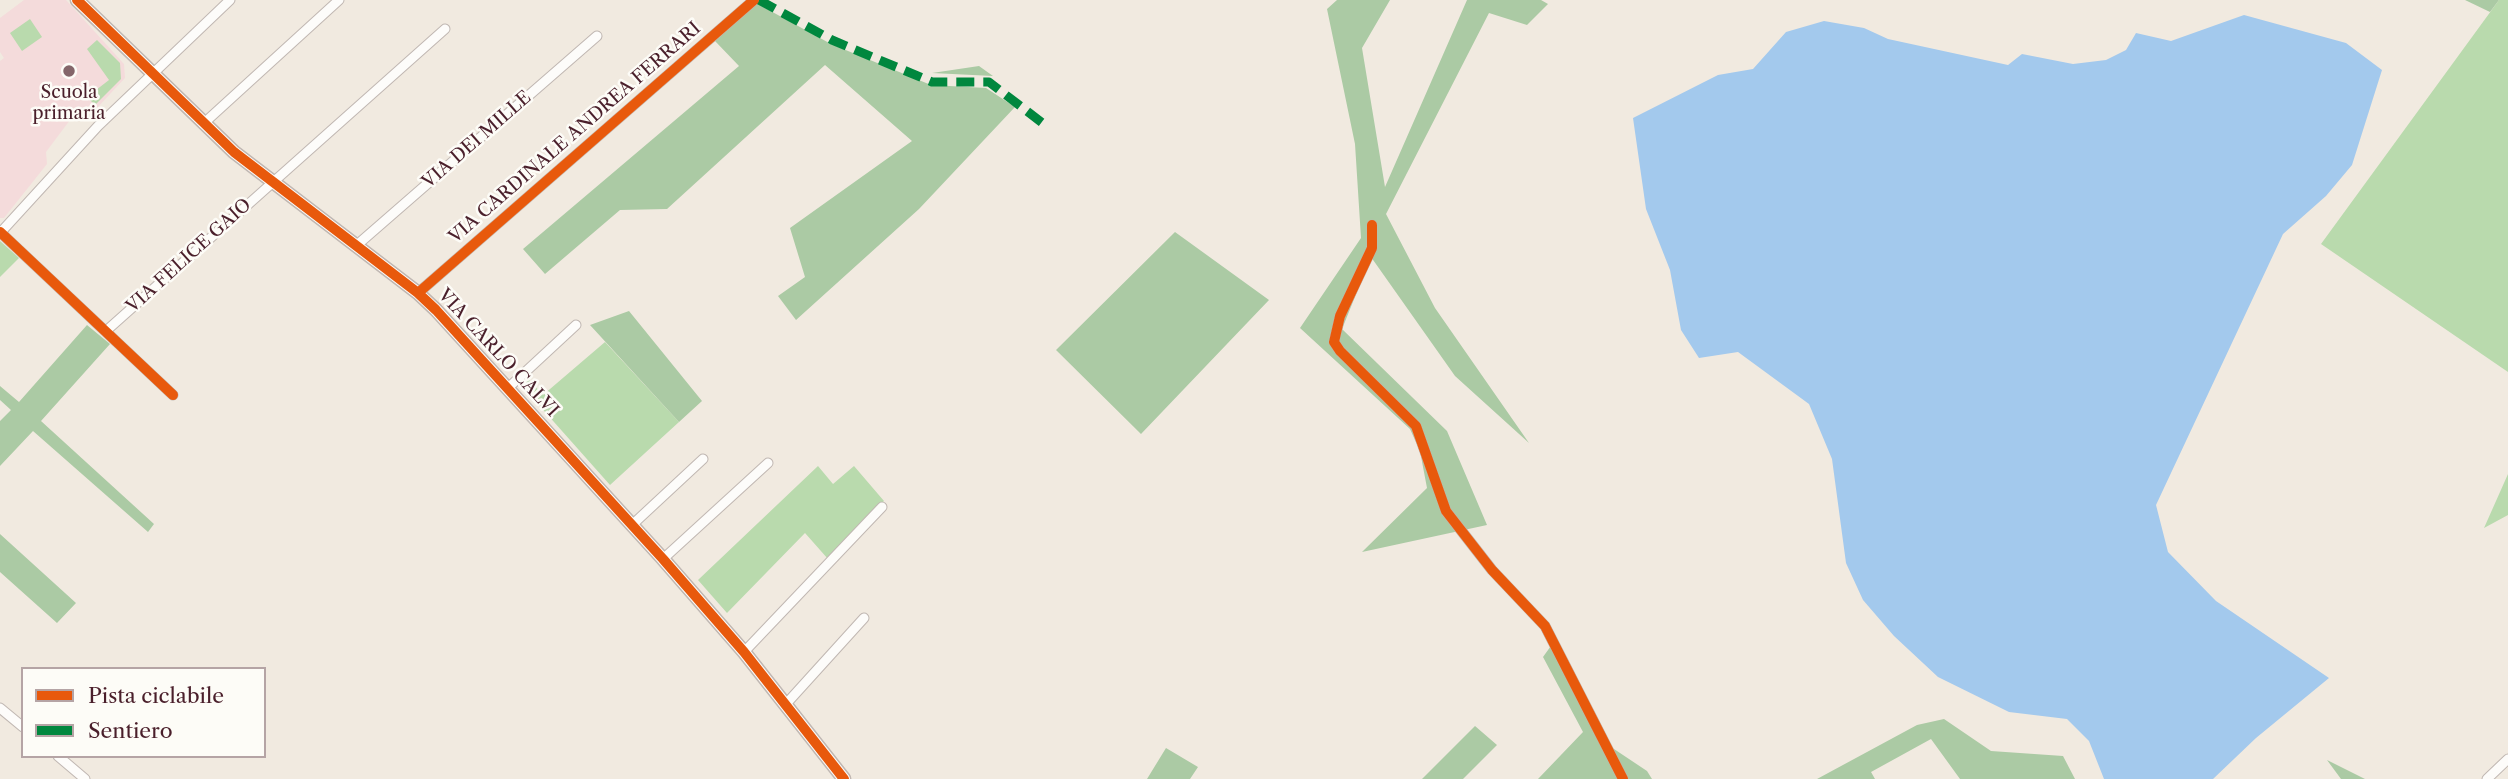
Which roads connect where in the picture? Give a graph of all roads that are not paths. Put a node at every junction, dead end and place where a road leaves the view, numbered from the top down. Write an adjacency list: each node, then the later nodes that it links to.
1 (77, 0): 7 (street, VIA CARLO CALVI)
2 (230, 0): 7 (street)
3 (339, 0): 8 (street)
4 (754, 0): 13 (street, VIA CARDINALE ANDREA FERRARI)
5 (445, 29): 9 (street, VIA FELICE GAIO)
6 (597, 36): 12 (street, VIA DEI MILLE)
7 (150, 74): 8 (street, VIA CARLO CALVI); 11 (street)
8 (203, 124): 9 (street, VIA CARLO CALVI)
9 (272, 181): 12 (street, VIA CARLO CALVI); 15 (street, VIA FELICE GAIO)
10 (1372, 225): 32 (street)
11 (0, 232): 15 (street)
12 (357, 245): 13 (street, VIA CARLO CALVI)
13 (418, 293): 16 (street, VIA CARLO CALVI)
14 (576, 325): 16 (street, VIA CARLO CALVI)
15 (106, 331): 17 (street)
16 (508, 388): 21 (street, VIA CARLO CALVI)
17 (173, 395)
18 (703, 458): 21 (street)
19 (768, 463): 22 (street)
20 (882, 507): 24 (street)
21 (632, 525): 22 (street, VIA CARLO CALVI)
22 (663, 559): 24 (street, VIA CARLO CALVI)
23 (864, 618): 25 (street)
24 (744, 652): 25 (street, VIA CARLO CALVI)
25 (786, 704): 31 (street, VIA CARLO CALVI)
26 (0, 708): 27 (street)
27 (21, 725)
28 (60, 758): 30 (street)
29 (2508, 759): 33 (street)
30 (85, 779)
31 (844, 779)
32 (1623, 779)
33 (2487, 779)

